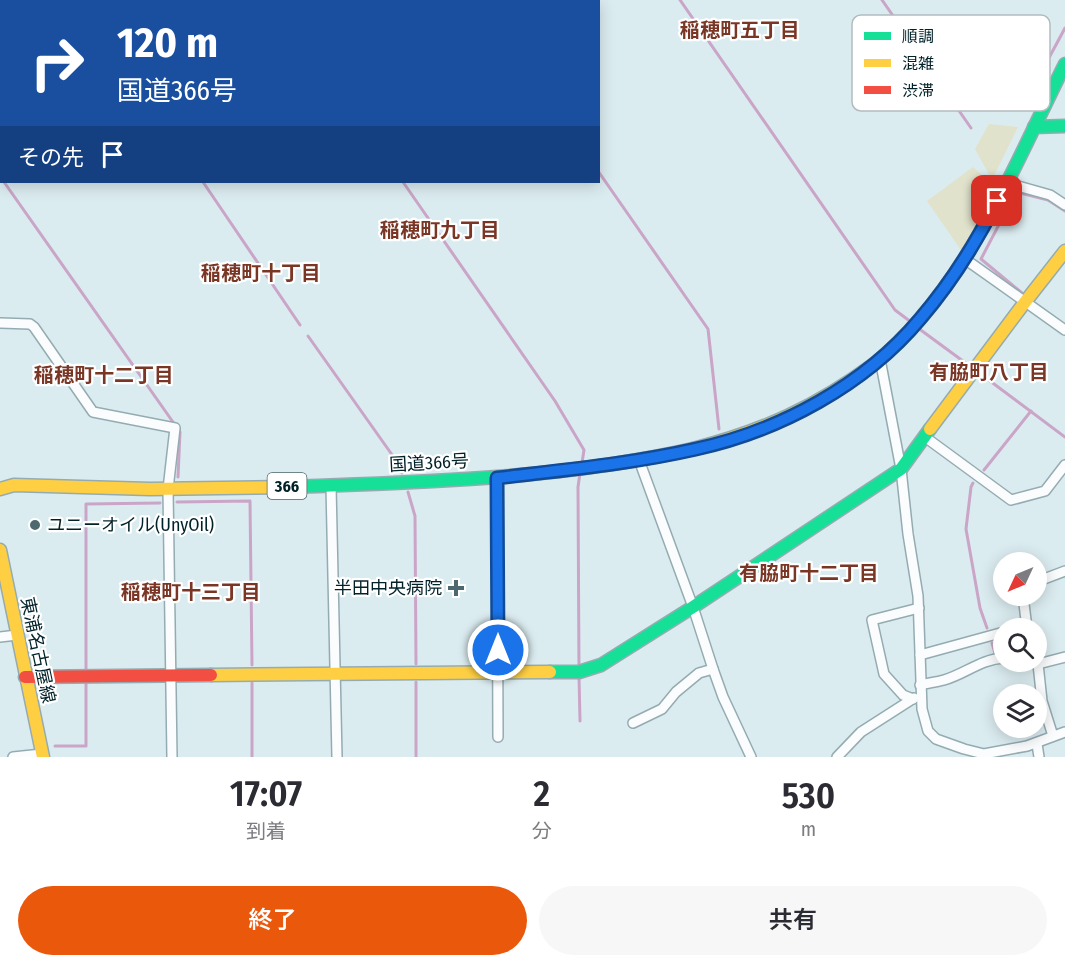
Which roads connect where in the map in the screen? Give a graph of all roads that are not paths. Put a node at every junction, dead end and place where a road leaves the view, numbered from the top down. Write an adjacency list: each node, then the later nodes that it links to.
1 (1065, 64): 2 (main road, 国道366号 / 366)
2 (1050, 94)
3 (1042, 111): 5 (main road, 国道366号 / 366)
4 (1065, 126): 5 (main road)
5 (1034, 127): 6 (main road, 国道366号 / 366)
6 (1007, 183): 7 (street); 9 (main road, 国道366号 / 366)
7 (1065, 205)
8 (1065, 251): 10 (main road)
9 (965, 260): 10 (street); 13 (main road, 国道366号 / 366)
10 (1026, 302): 12 (street); 14 (main road)
11 (0, 323): 21 (street)
12 (1065, 330)
13 (880, 359): 15 (main road, 国道366号 / 366); 17 (street)
14 (926, 437): 16 (street); 17 (main road)
15 (639, 460): 18 (main road, 国道366号 / 366); 25 (street)
16 (1065, 465)
17 (901, 469): 25 (main road); 26 (street)
18 (497, 478): 19 (main road, 国道366号 / 366); 35 (street)
19 (332, 486): 21 (main road, 国道366号 / 366); 37 (street)
20 (0, 489): 21 (main road, 国道366号 / 366)
21 (168, 489): 38 (street)
22 (0, 550): 27 (main road, 東浦名古屋線)
23 (1065, 572): 24 (street)
24 (1047, 578)
25 (693, 607): 34 (street); 35 (main road)
26 (919, 608): 30 (street); 41 (street)
27 (17, 635): 29 (street); 39 (main road, 東浦名古屋線)
28 (993, 635): 30 (street)
29 (0, 637)
30 (920, 655): 40 (street)
31 (1065, 657): 33 (street)
32 (993, 659): 40 (street)
33 (1047, 661)
34 (712, 669): 42 (street); 52 (street)
35 (498, 672): 37 (main road); 45 (street)
36 (1038, 672): 44 (street)
37 (336, 674): 38 (main road); 51 (street)
38 (171, 675): 39 (main road); 50 (street)
39 (25, 677): 47 (main road, 東浦名古屋線)
40 (920, 685): 41 (street); 48 (street)
41 (913, 699): 53 (street)
42 (633, 723)
43 (1065, 732): 44 (street)
44 (1053, 736): 46 (street)
45 (498, 737)
46 (1037, 744): 48 (street); 54 (street)
47 (42, 755): 49 (street)
48 (985, 756)
49 (13, 757)
50 (172, 757)
51 (337, 757)
52 (751, 757)
53 (837, 757)
54 (1039, 757)

